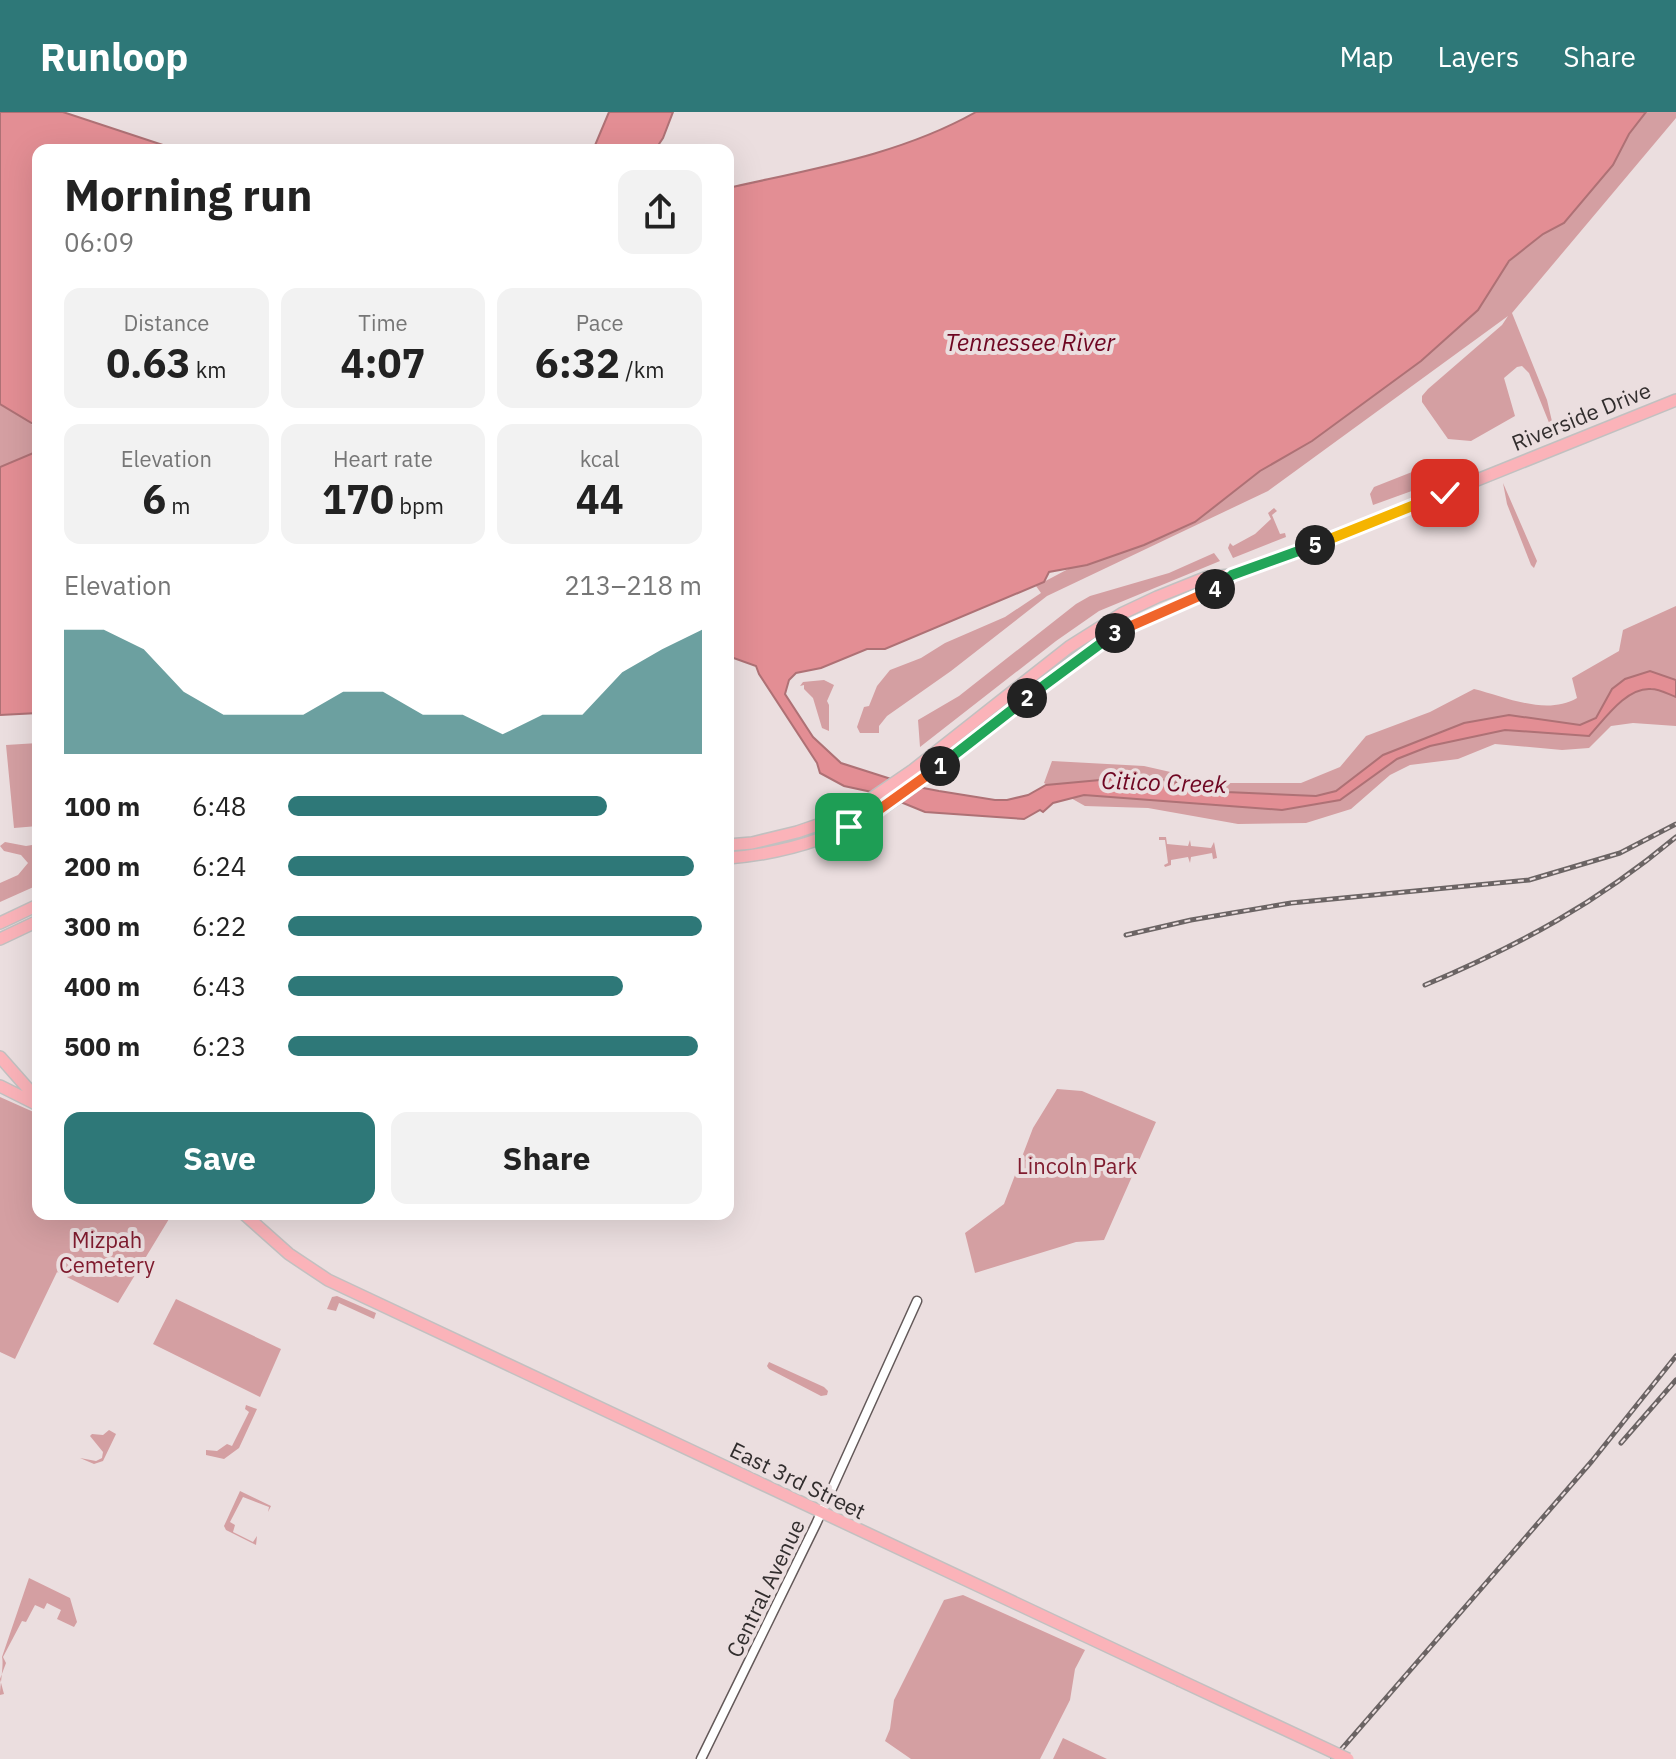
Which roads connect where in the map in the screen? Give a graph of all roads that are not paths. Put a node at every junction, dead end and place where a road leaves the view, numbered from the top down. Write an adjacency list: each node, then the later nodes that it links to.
1 (1676, 400): 2 (main road, Riverside Drive)
2 (1232, 575): 3 (main road, Riverside Drive); 4 (main road, Riverside Drive)
3 (734, 844)
4 (734, 857)
5 (32, 908): 6 (main road)
6 (0, 923)
7 (32, 924): 8 (main road)
8 (3, 938)
9 (0, 1057): 11 (main road)
10 (0, 1086): 12 (main road)
11 (32, 1095)
12 (32, 1099)
13 (251, 1220): 15 (main road, East 3rd Street)
14 (917, 1301): 15 (street, Central Avenue)
15 (821, 1513): 16 (street, Central Avenue); 17 (main road, East 3rd Street, bridge)
16 (701, 1759)
17 (1348, 1759)

